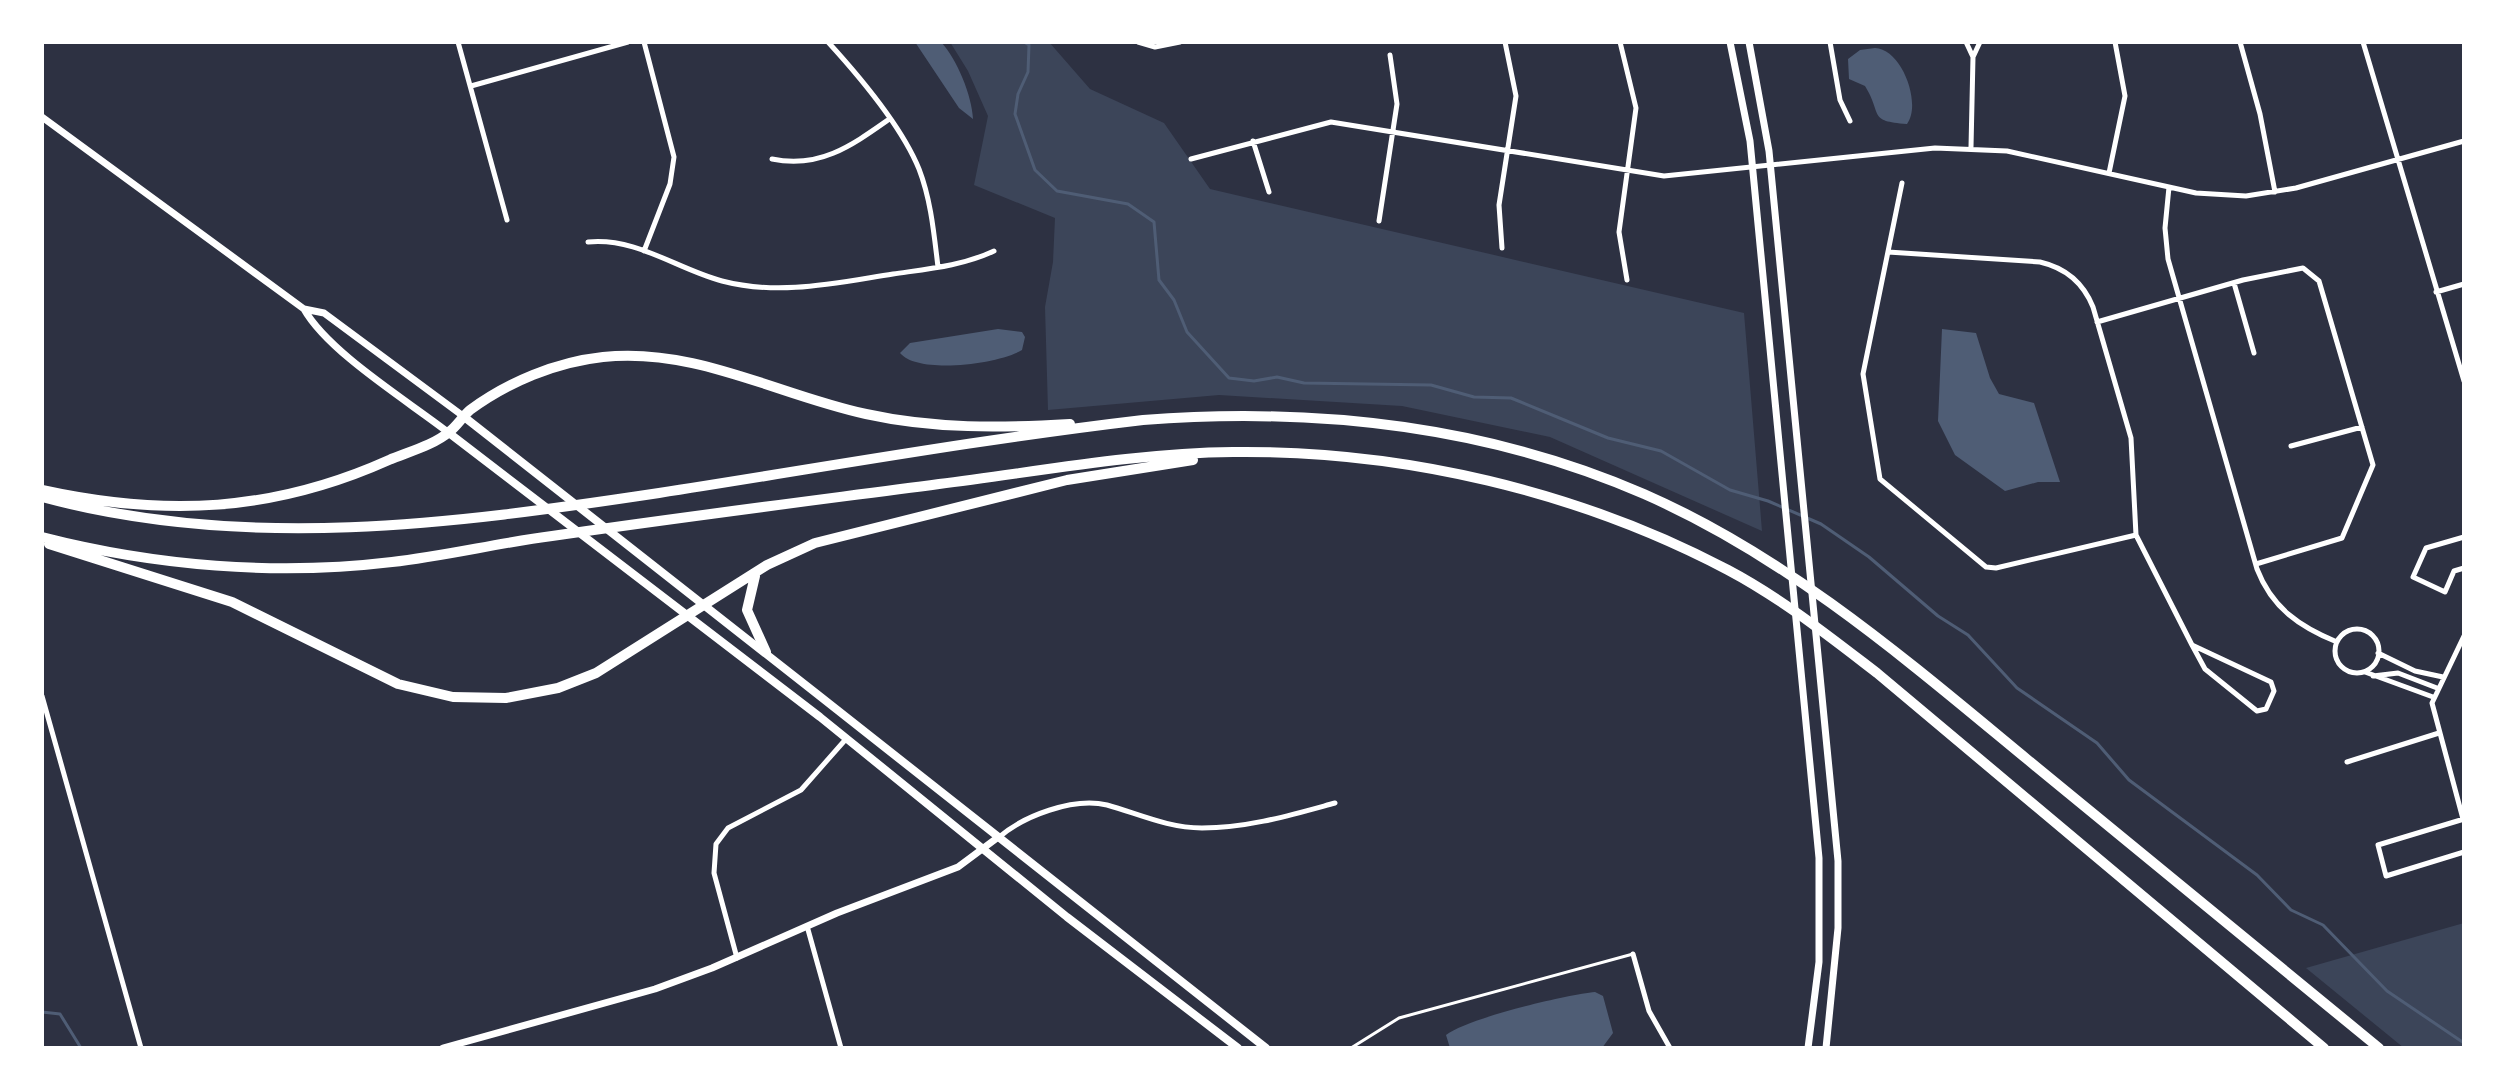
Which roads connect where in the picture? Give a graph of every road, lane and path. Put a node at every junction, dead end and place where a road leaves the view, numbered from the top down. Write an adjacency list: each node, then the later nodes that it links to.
1 (458, 42): 19 (street)
2 (628, 42): 19 (street)
3 (644, 42): 42 (street)
4 (828, 42): 21 (street)
5 (1138, 42): 6 (street)
6 (1180, 42)
7 (1505, 42): 27 (street)
8 (1620, 42): 32 (street)
9 (1730, 42): 31 (main road)
10 (1749, 42): 31 (main road)
11 (1830, 42): 22 (street)
12 (1966, 42): 18 (street)
13 (1980, 42): 18 (street)
14 (2115, 42): 33 (street)
15 (2240, 42): 37 (street)
16 (2363, 42): 30 (street)
17 (1390, 55): 23 (street)
18 (1973, 57): 26 (street)
19 (471, 86): 38 (street)
20 (42, 117): 51 (main road)
21 (888, 120): 28 (street); 45 (street)
22 (1850, 121)
23 (1393, 131): 24 (street); 27 (street); 39 (street)
24 (1253, 141): 29 (street); 36 (street)
25 (2464, 141): 30 (street)
26 (1971, 147): 31 (street); 33 (street)
27 (1507, 149): 32 (street); 41 (street)
28 (772, 159)
29 (1191, 159)
30 (2396, 159): 37 (street); 49 (street)
31 (1762, 166): 32 (street); 100 (main road); 101 (main road)
32 (1627, 170): 46 (street)
33 (2109, 173): 35 (street)
34 (1902, 183): 44 (street)
35 (2169, 187): 37 (street); 50 (street)
36 (1269, 192)
37 (2275, 192)
38 (507, 220)
39 (1379, 221)
40 (588, 242): 42 (street)
41 (1502, 248)
42 (644, 251): 45 (street)
43 (994, 251): 45 (street)
44 (1888, 252): 52 (street); 63 (street)
45 (938, 267)
46 (1627, 280)
47 (2234, 283): 50 (street); 53 (street); 57 (street)
48 (2464, 284): 49 (street)
49 (2436, 292): 54 (street)
50 (2179, 297): 52 (street); 66 (street)
51 (304, 309): 55 (main road); 58 (main road)
52 (2097, 322): 63 (street)
53 (2254, 353)
54 (2464, 381)
55 (463, 416): 56 (highway); 58 (highway); 69 (main road)
56 (1143, 420): 62 (highway); 103 (highway)
57 (2362, 427): 59 (street); 66 (street)
58 (449, 433): 61 (highway); 70 (main road)
59 (2291, 446)
60 (1295, 453): 65 (highway); 68 (highway); 102 (highway)
61 (42, 490)
62 (42, 497)
63 (2136, 535): 73 (street)
64 (2464, 537): 67 (street)
65 (42, 539): 70 (highway)
66 (2256, 564): 72 (street)
67 (2464, 568)
68 (755, 575): 69 (highway); 74 (highway)
69 (705, 604): 70 (highway); 74 (main road)
70 (684, 616): 83 (main road)
71 (2464, 636): 78 (street)
72 (2337, 642): 75 (street); 76 (street)
73 (2192, 645): 73 (street)
74 (766, 652): 87 (main road)
75 (2378, 653): 76 (street); 78 (street)
76 (2364, 672): 77 (street)
77 (2372, 677): 79 (street); 81 (street)
78 (2443, 677): 79 (street)
79 (2437, 688): 81 (street)
80 (42, 696): 93 (street)
81 (2433, 697): 82 (street)
82 (2439, 733): 84 (street); 86 (street)
83 (847, 738): 88 (main road); 92 (street)
84 (2347, 762)
85 (1335, 803): 87 (street)
86 (2464, 819): 89 (street)
87 (997, 838): 88 (main road); 97 (main road)
88 (984, 849): 90 (main road); 96 (main road)
89 (2464, 852)
90 (807, 926): 92 (main road); 95 (street)
91 (1633, 954): 98 (lane); 99 (street)
92 (737, 958): 94 (main road)
93 (141, 1048)
94 (443, 1048)
95 (841, 1048)
96 (1238, 1048)
97 (1266, 1048)
98 (1351, 1048)
99 (1670, 1048)
100 (1808, 1048)
101 (1826, 1048)
102 (2324, 1048)
103 (2379, 1048)

